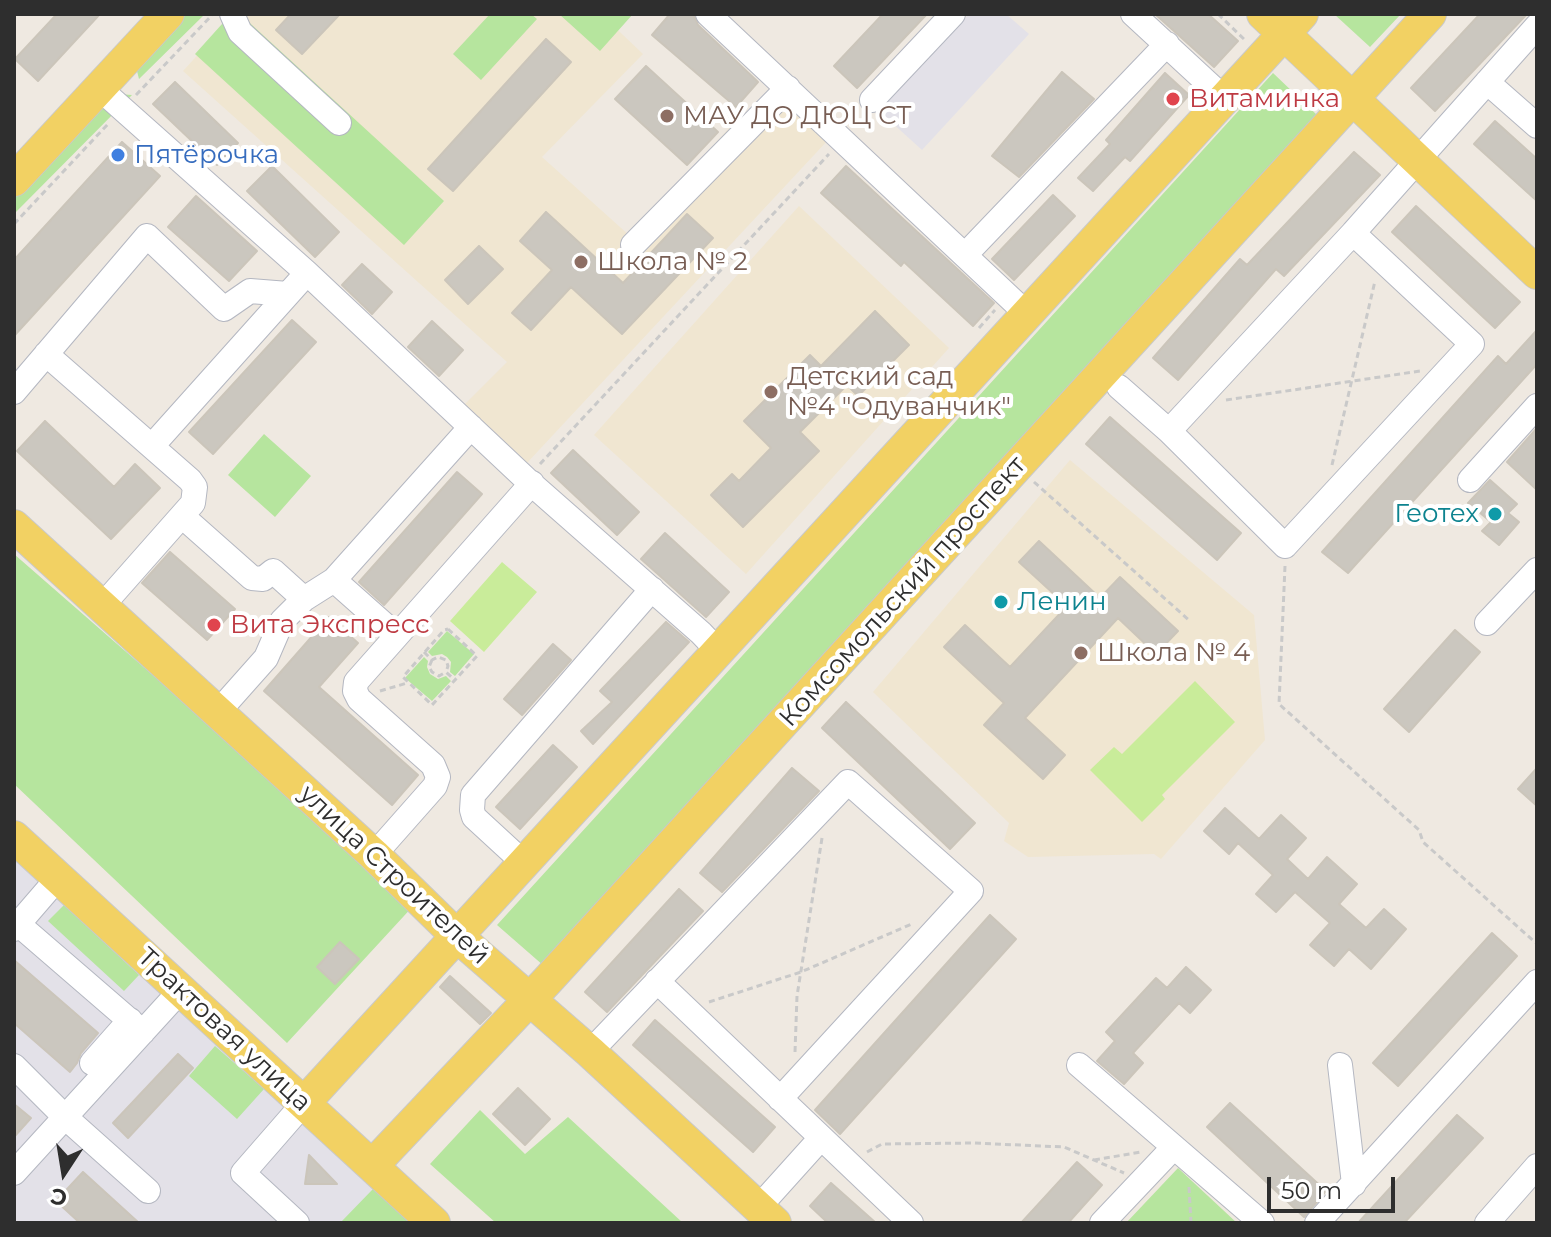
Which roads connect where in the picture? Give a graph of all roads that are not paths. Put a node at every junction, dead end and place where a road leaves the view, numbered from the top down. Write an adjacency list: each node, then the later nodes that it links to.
1 (168, 14): 11 (main road)
2 (232, 14): 16 (lane)
3 (708, 14): 12 (lane)
4 (953, 14): 15 (lane)
5 (1133, 14): 9 (lane)
6 (1430, 14): 13 (main road, Комсомольский проспект)
7 (1274, 25): 13 (main road); 14 (main road)
8 (1537, 26): 10 (lane)
9 (1167, 44): 14 (lane); 22 (lane)
10 (1487, 82): 17 (lane); 18 (lane)
11 (99, 88): 19 (main road); 23 (lane)
12 (788, 88): 21 (lane); 22 (lane)
13 (1354, 98): 18 (main road); 56 (main road, Комсомольский проспект)
14 (1225, 99): 26 (main road)
15 (872, 100)
16 (339, 123)
17 (1537, 126)
18 (1417, 158): 20 (lane); 24 (main road)
19 (17, 170)
20 (1353, 233): 32 (lane); 32 (lane)
21 (633, 245)
22 (965, 255): 26 (lane)
23 (307, 273): 25 (lane); 31 (lane)
24 (1537, 273)
25 (288, 294): 27 (lane); 33 (lane)
26 (1026, 313): 45 (main road)
27 (46, 354): 29 (lane); 33 (lane)
28 (1119, 387): 32 (lane)
29 (14, 392)
30 (1537, 406): 34 (lane)
31 (471, 427): 35 (lane); 39 (lane)
32 (1169, 431)
33 (152, 446): 36 (lane)
34 (1470, 480)
35 (529, 481): 40 (lane); 44 (lane)
36 (182, 516): 41 (lane); 42 (lane)
37 (14, 526): 42 (main road, улица Строителей)
38 (1537, 570): 43 (lane)
39 (334, 580): 41 (lane); 44 (lane)
40 (652, 589): 45 (lane); 49 (lane)
41 (304, 599): 46 (lane)
42 (102, 606): 46 (main road, улица Строителей)
43 (1487, 623)
44 (396, 635): 48 (lane)
45 (719, 652): 49 (main road)
46 (218, 712): 48 (main road, улица Строителей)
47 (14, 837): 50 (main road, Трактовая улица)
48 (374, 855): 52 (main road, улица Строителей)
49 (524, 863): 52 (main road)
50 (58, 878): 51 (lane); 55 (main road, Трактовая улица)
51 (16, 926): 57 (lane)
52 (458, 937): 56 (main road, улица Строителей); 64 (main road)
53 (657, 981): 58 (lane); 63 (lane); 63 (lane)
54 (1537, 982): 71 (lane)
55 (181, 990): 57 (lane); 64 (main road, Трактовая улица)
56 (530, 1000): 58 (main road, улица Строителей); 68 (main road, Комсомольский проспект)
57 (136, 1026): 59 (lane); 65 (lane)
58 (590, 1052): 73 (main road, улица Строителей)
59 (92, 1063)
60 (1079, 1065): 67 (lane)
61 (1340, 1065): 71 (lane)
62 (14, 1066): 65 (lane)
63 (787, 1092): 66 (lane)
64 (304, 1103): 68 (main road, Трактовая улица); 74 (lane)
65 (65, 1117): 70 (lane); 72 (lane)
66 (821, 1138): 73 (lane); 76 (lane)
67 (1180, 1154): 77 (lane); 78 (lane)
68 (372, 1166): 75 (main road, Трактовая улица)
69 (1537, 1166): 80 (lane)
70 (14, 1173)
71 (1354, 1184): 79 (lane)
72 (148, 1191)
73 (766, 1215)
74 (297, 1223)
75 (434, 1223)
76 (911, 1223)
77 (1102, 1223)
78 (1262, 1223)
79 (1317, 1223)
80 (1487, 1223)

